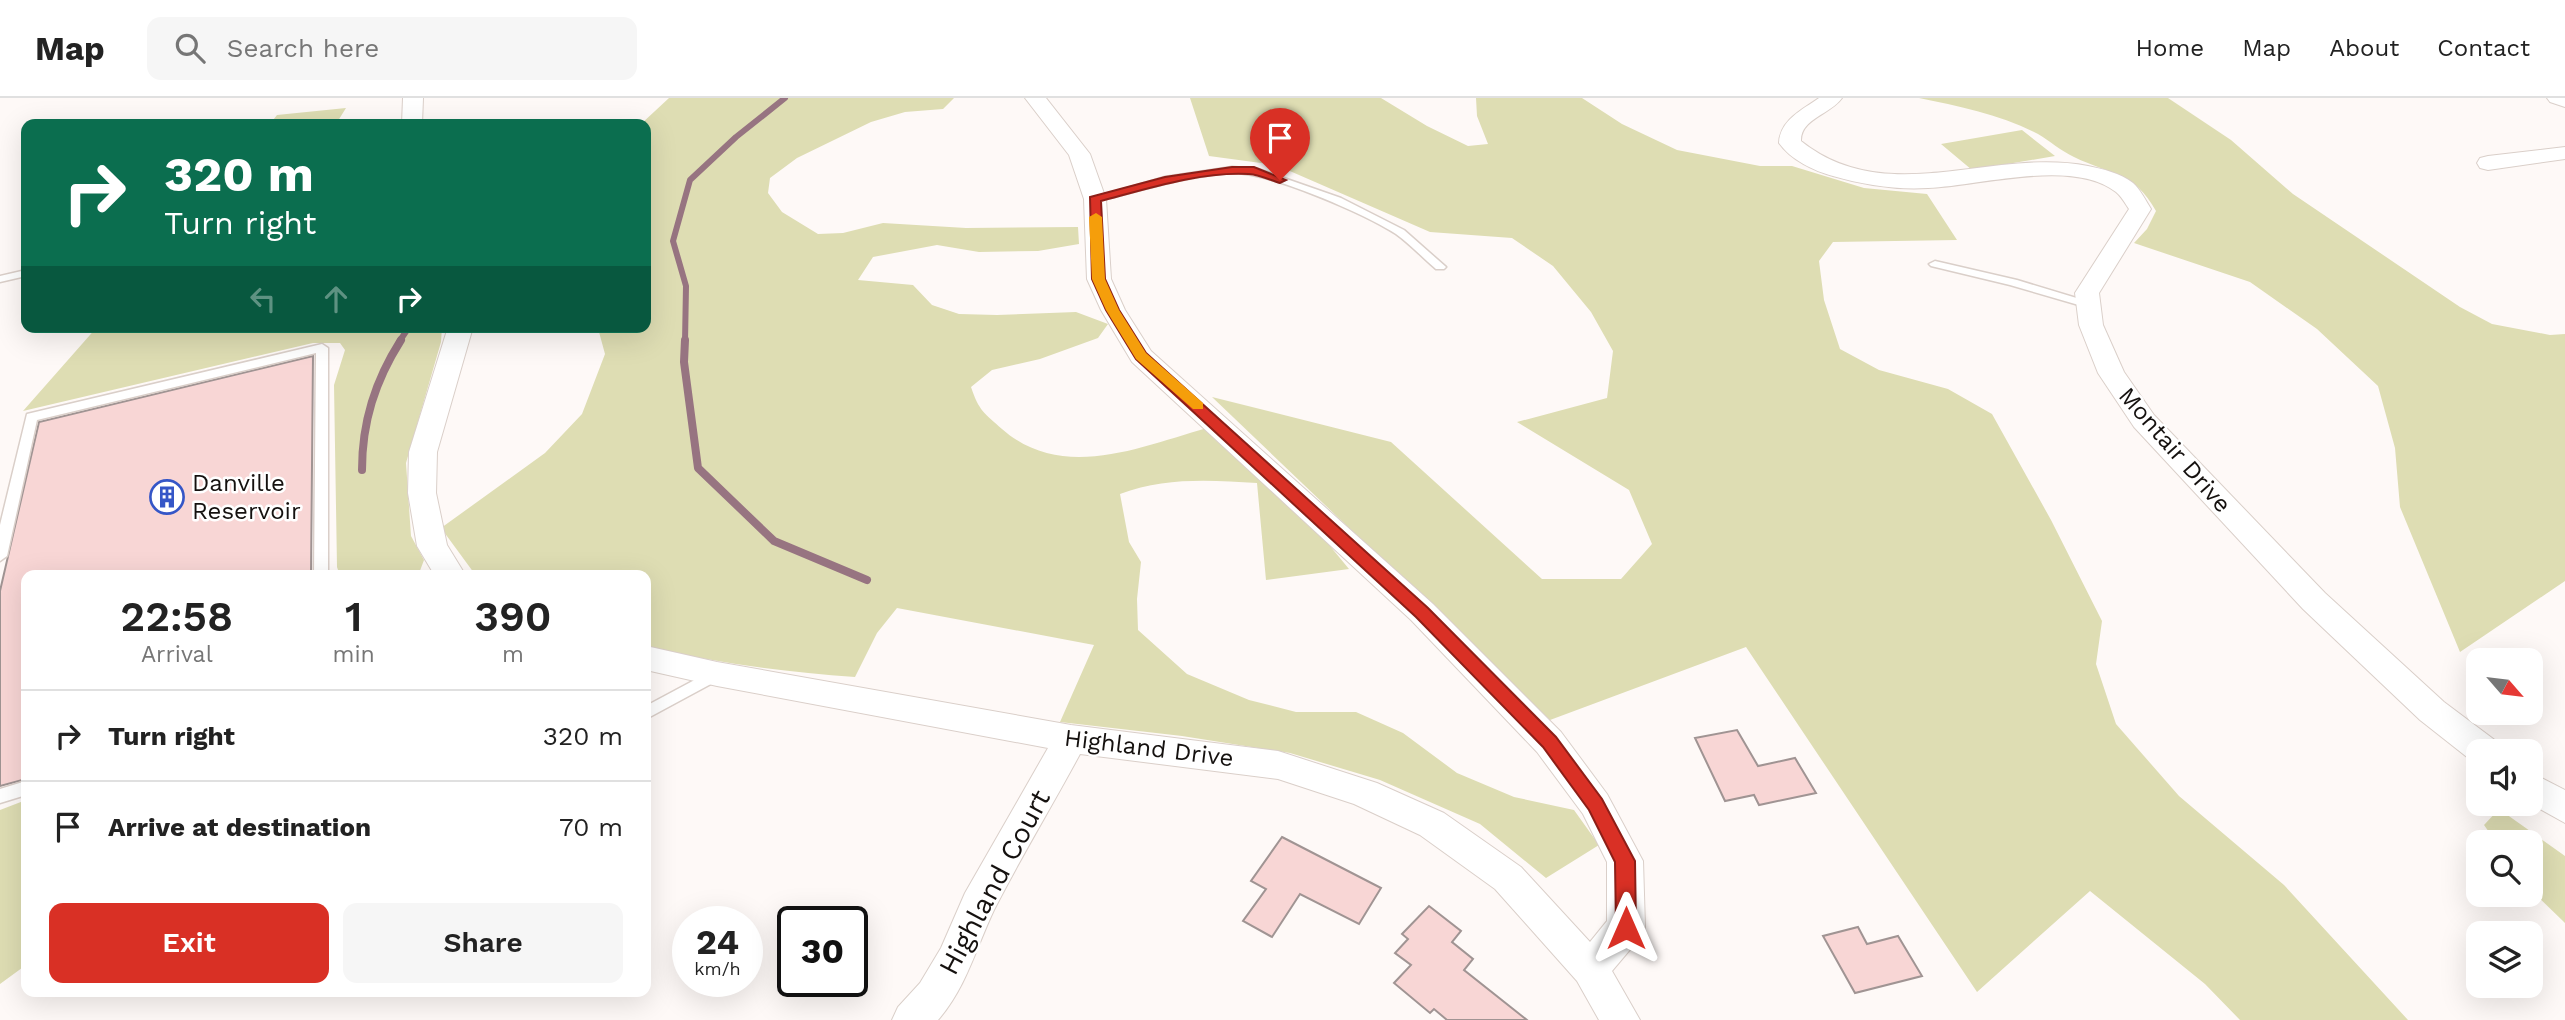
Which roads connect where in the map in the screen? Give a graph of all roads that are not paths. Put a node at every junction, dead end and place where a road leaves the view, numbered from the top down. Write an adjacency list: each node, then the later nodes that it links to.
1 (413, 98): 6 (street)
2 (1035, 98): 9 (street)
3 (1832, 98): 14 (street)
4 (2557, 98): 5 (street)
5 (2565, 101)
6 (412, 119)
7 (2565, 153): 8 (street)
8 (2488, 163)
9 (1095, 199): 11 (lane); 28 (street)
10 (1935, 264): 14 (lane)
11 (1440, 267)
12 (21, 274): 13 (lane)
13 (0, 279)
14 (2088, 305): 23 (street, Montair Drive)
15 (460, 333): 18 (street)
16 (0, 556): 17 (lane)
17 (321, 570)
18 (447, 570)
19 (651, 658): 20 (street, Highland Drive)
20 (717, 674): 21 (lane); 22 (street, Highland Drive)
21 (651, 710)
22 (1071, 739): 28 (street, Highland Drive); 29 (street, Highland Court)
23 (2469, 739)
24 (21, 790): 26 (lane)
25 (2543, 794): 27 (street)
26 (0, 796)
27 (2565, 808)
28 (1590, 969): 30 (street, Highland Drive)
29 (912, 1020)
30 (1620, 1020)

